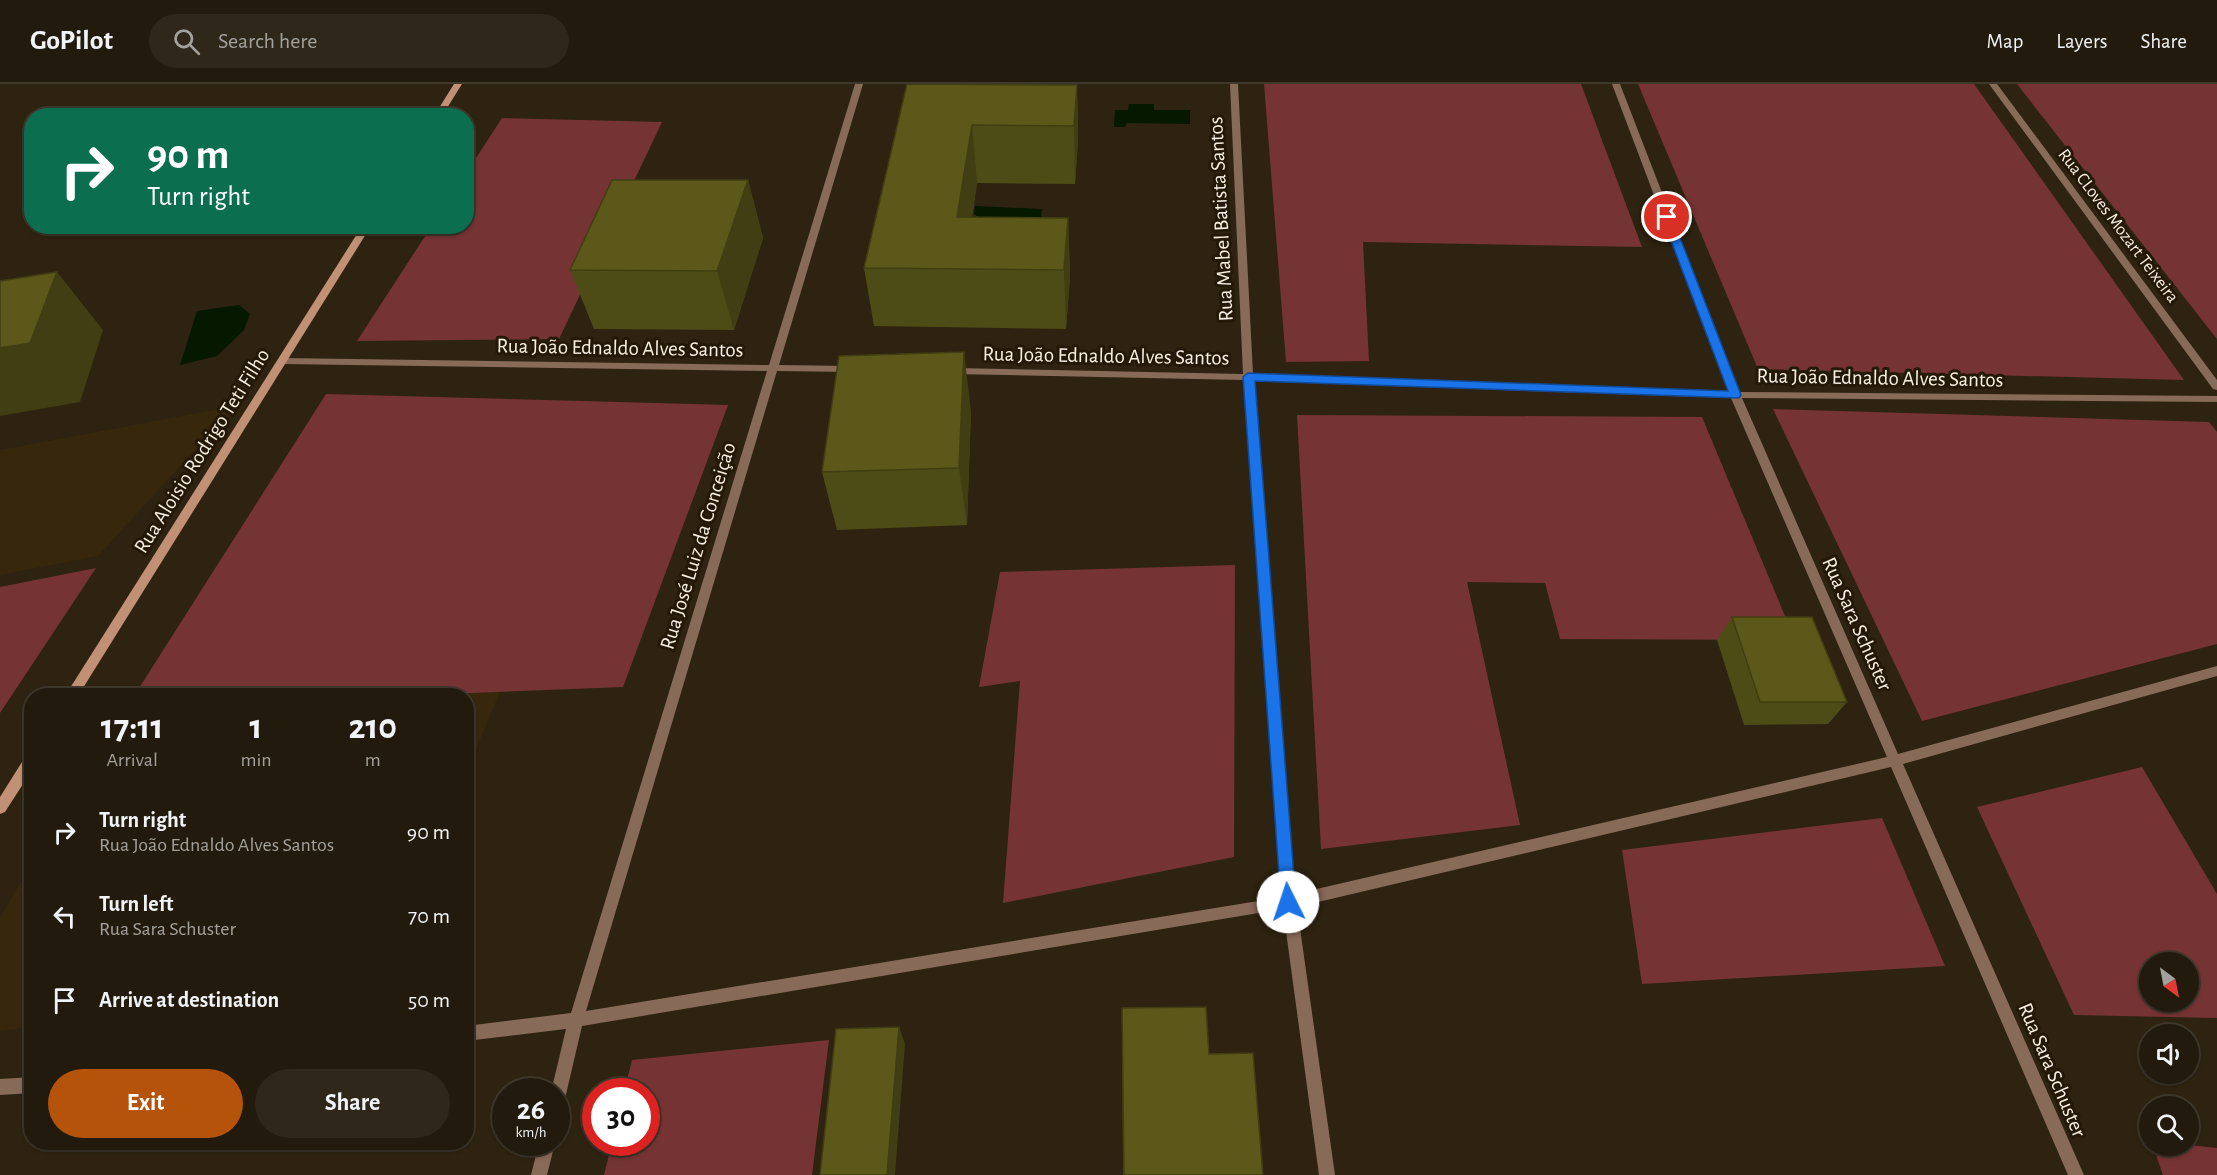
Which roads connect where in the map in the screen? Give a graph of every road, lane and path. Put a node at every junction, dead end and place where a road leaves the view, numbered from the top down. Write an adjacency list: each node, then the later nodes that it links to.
1 (859, 84): 9 (street, Rua José Luiz da Conceição)
2 (1234, 84): 12 (street, Rua Mabel Batista Santos)
3 (1617, 84): 14 (street, Rua Sara Schuster)
4 (1993, 84): 13 (street, Rua CLoves Mozart Teixeira)
5 (455, 86): 6 (street)
6 (443, 108)
7 (362, 234): 8 (street, Rua Aloisio Rodrigo Teti Filho)
8 (282, 361): 9 (street, Rua João Ednaldo Alves Santos); 17 (street, Rua Aloisio Rodrigo Teti Filho)
9 (771, 368): 10 (street, Rua João Ednaldo Alves Santos); 22 (street, Rua José Luiz da Conceição)
10 (867, 370)
11 (938, 371): 12 (street, Rua João Ednaldo Alves Santos)
12 (1248, 377): 14 (street, Rua João Ednaldo Alves Santos); 21 (street, Rua Mabel Batista Santos)
13 (2217, 387)
14 (1735, 395): 15 (street, Rua João Ednaldo Alves Santos); 18 (street, Rua Sara Schuster)
15 (2217, 399)
16 (2217, 671): 18 (street)
17 (76, 688)
18 (1896, 760): 21 (street); 30 (street, Rua Sara Schuster)
19 (24, 770): 20 (street)
20 (0, 808)
21 (1288, 902): 22 (street); 29 (street, Rua Mabel Batista Santos)
22 (576, 1020): 23 (street); 24 (street, Rua José Luiz da Conceição)
23 (474, 1033)
24 (562, 1078)
25 (24, 1085): 26 (street)
26 (0, 1087)
27 (544, 1156): 28 (street)
28 (539, 1175)
29 (1327, 1175)
30 (2076, 1175)

